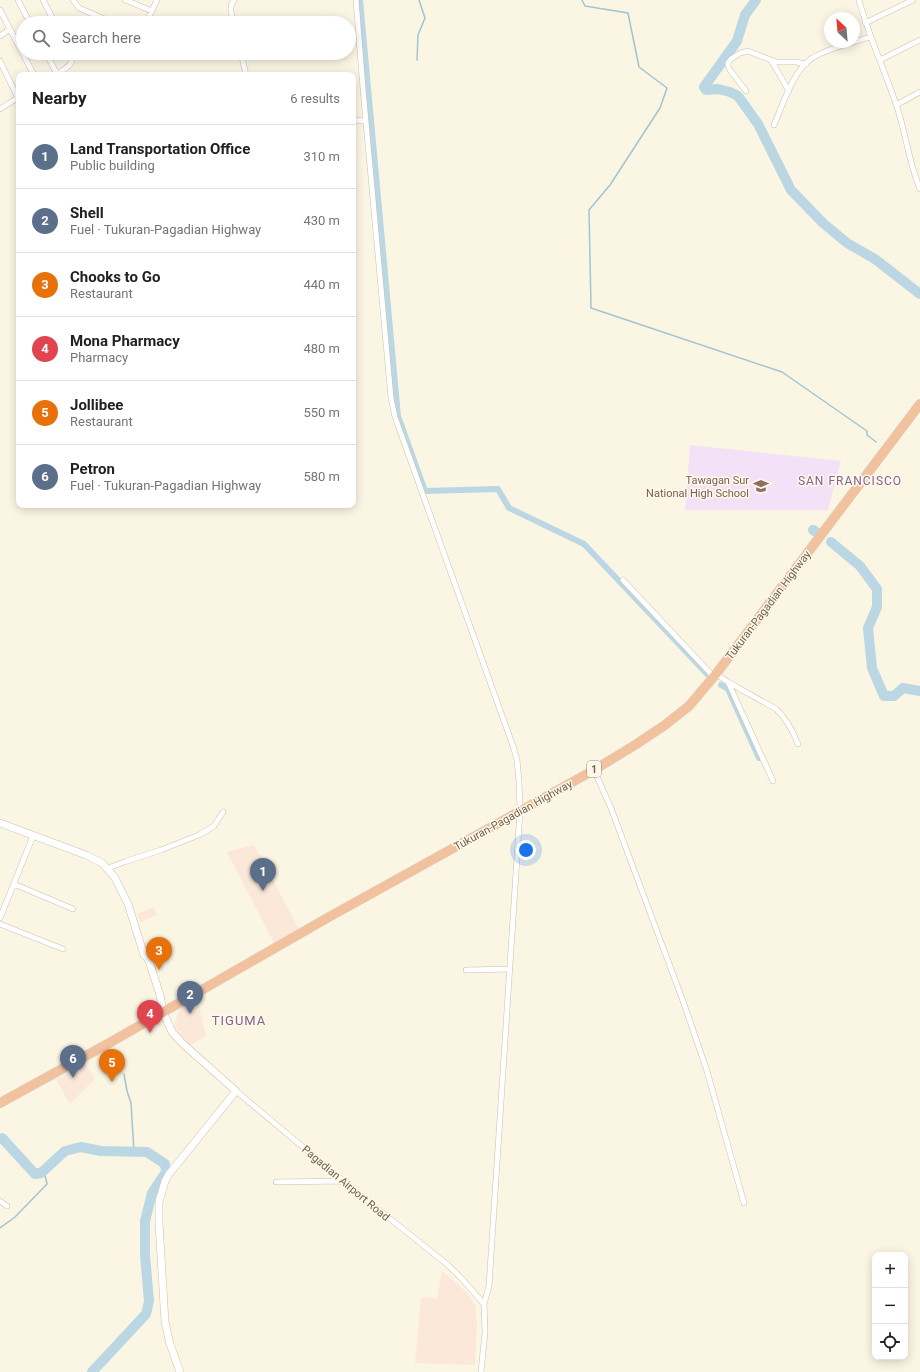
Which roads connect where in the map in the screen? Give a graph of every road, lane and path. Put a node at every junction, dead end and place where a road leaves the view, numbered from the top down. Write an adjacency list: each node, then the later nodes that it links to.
1 (18, 0): 12 (street)
2 (43, 0): 13 (street)
3 (73, 0): 14 (street)
4 (125, 0): 11 (street)
5 (157, 0): 11 (street)
6 (234, 0): 16 (street)
7 (356, 0): 42 (street)
8 (859, 0): 17 (street)
9 (913, 0): 17 (street)
10 (0, 10): 18 (street)
11 (152, 11): 15 (street)
12 (26, 16)
13 (51, 16)
14 (98, 16)
15 (150, 16)
16 (232, 16)
17 (865, 23): 20 (street)
18 (10, 29): 19 (street); 21 (street)
19 (0, 36)
20 (870, 36): 28 (street); 30 (street)
21 (16, 40)
22 (920, 40): 28 (street)
23 (26, 60): 31 (street)
24 (49, 60): 32 (street)
25 (73, 60): 33 (street)
26 (242, 60): 34 (street)
27 (771, 60): 30 (street); 35 (street); 36 (street)
28 (880, 60): 40 (street)
29 (0, 61): 37 (street)
30 (806, 64): 36 (street)
31 (32, 72)
32 (55, 72)
33 (59, 72)
34 (245, 72)
35 (746, 91)
36 (789, 91): 44 (street)
37 (16, 92)
38 (920, 92): 40 (street)
39 (16, 100): 41 (street)
40 (896, 105): 45 (street)
41 (0, 109)
42 (366, 121): 43 (street); 53 (street)
43 (356, 122)
44 (774, 125)
45 (920, 190)
46 (920, 404): 48 (highway, Tukuran-Pagadian Highway / 1)
47 (623, 580): 48 (street)
48 (715, 675): 49 (street); 51 (highway, Tukuran-Pagadian Highway / 1)
49 (728, 682): 50 (street); 52 (street)
50 (798, 744)
51 (594, 770): 53 (highway, Tukuran-Pagadian Highway / 1); 71 (street)
52 (773, 781)
53 (520, 811): 63 (street); 65 (highway, Tukuran-Pagadian Highway / 1)
54 (223, 812): 57 (street)
55 (0, 823): 56 (street)
56 (33, 836): 57 (street); 58 (street)
57 (108, 868): 65 (street, Pagadian Airport Road)
58 (14, 884): 59 (street); 60 (street)
59 (73, 909)
60 (0, 918)
61 (0, 924): 62 (street)
62 (62, 949)
63 (510, 969): 64 (street); 73 (street)
64 (466, 970)
65 (163, 1012): 66 (street, Pagadian Airport Road); 67 (highway, Tukuran-Pagadian Highway / 1)
66 (236, 1091): 69 (street, Pagadian Airport Road); 74 (street)
67 (0, 1103)
68 (276, 1182): 69 (street)
69 (344, 1182): 73 (street, Pagadian Airport Road)
70 (0, 1201): 72 (street)
71 (744, 1203)
72 (7, 1206)
73 (484, 1304): 75 (street)
74 (180, 1372)
75 (482, 1372)

